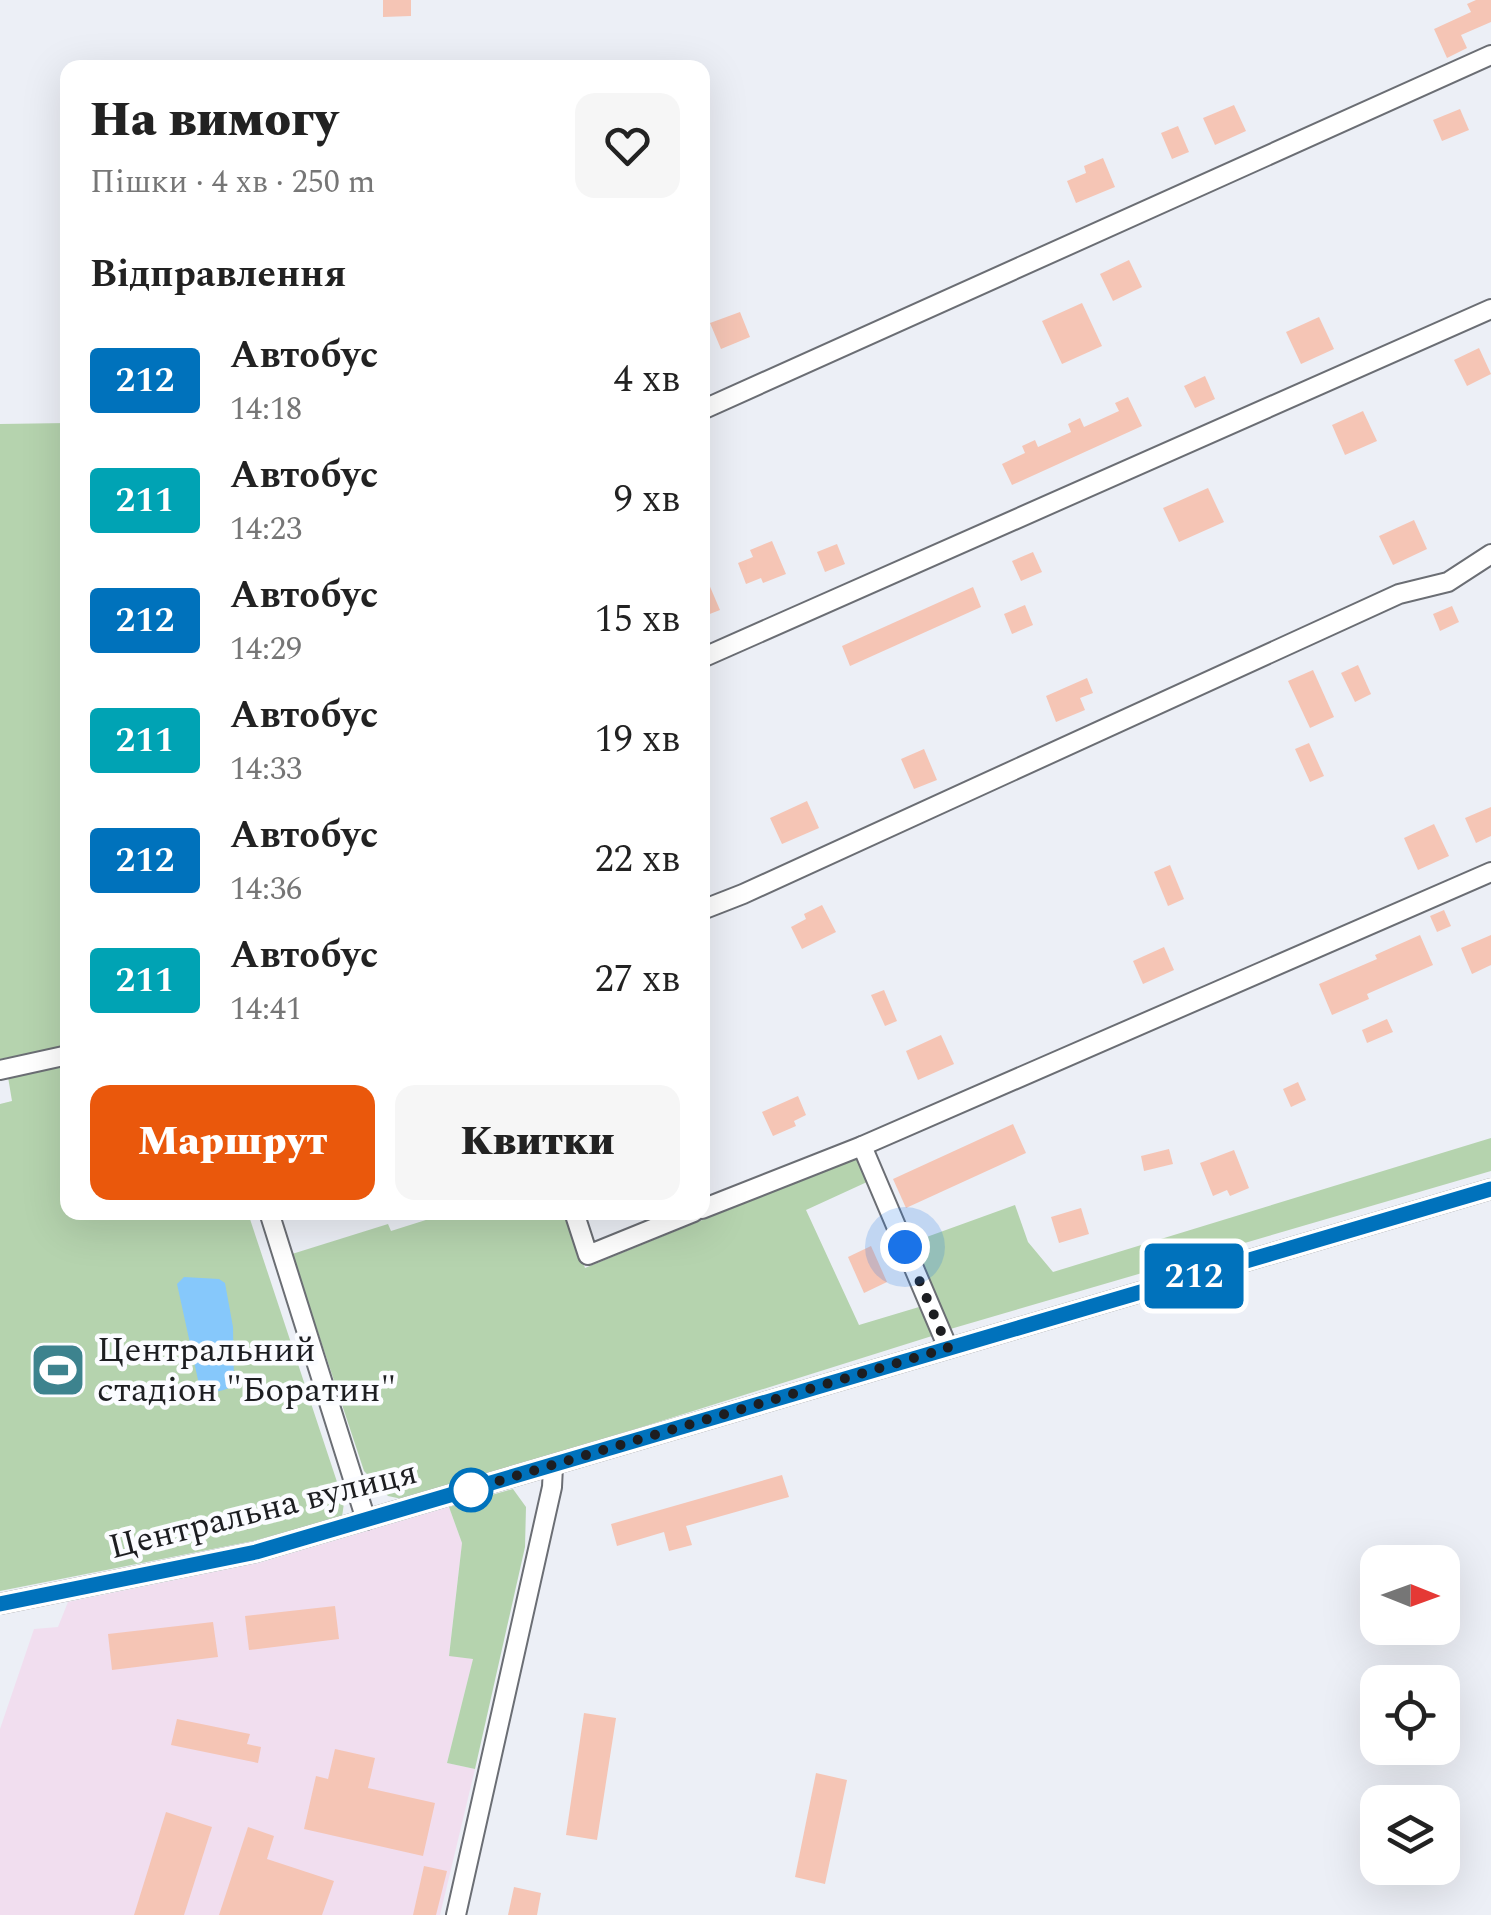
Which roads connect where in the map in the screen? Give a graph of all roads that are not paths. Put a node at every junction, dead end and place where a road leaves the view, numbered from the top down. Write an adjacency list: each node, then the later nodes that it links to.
1 (1491, 55): 3 (street)
2 (1491, 309): 5 (street)
3 (710, 406)
4 (1491, 554): 7 (street)
5 (710, 654)
6 (1491, 872): 10 (street)
7 (710, 907)
8 (60, 1057): 9 (street)
9 (0, 1070)
10 (862, 1146): 12 (street); 16 (street)
11 (1491, 1189): 16 (street, Центральна вулиця)
12 (710, 1206)
13 (272, 1220): 18 (street)
14 (577, 1220): 15 (street)
15 (674, 1220)
16 (948, 1348): 17 (street, Центральна вулиця)
17 (553, 1466): 18 (street, Центральна вулиця); 20 (street)
18 (366, 1520): 19 (street, Центральна вулиця)
19 (0, 1604)
20 (456, 1915)

